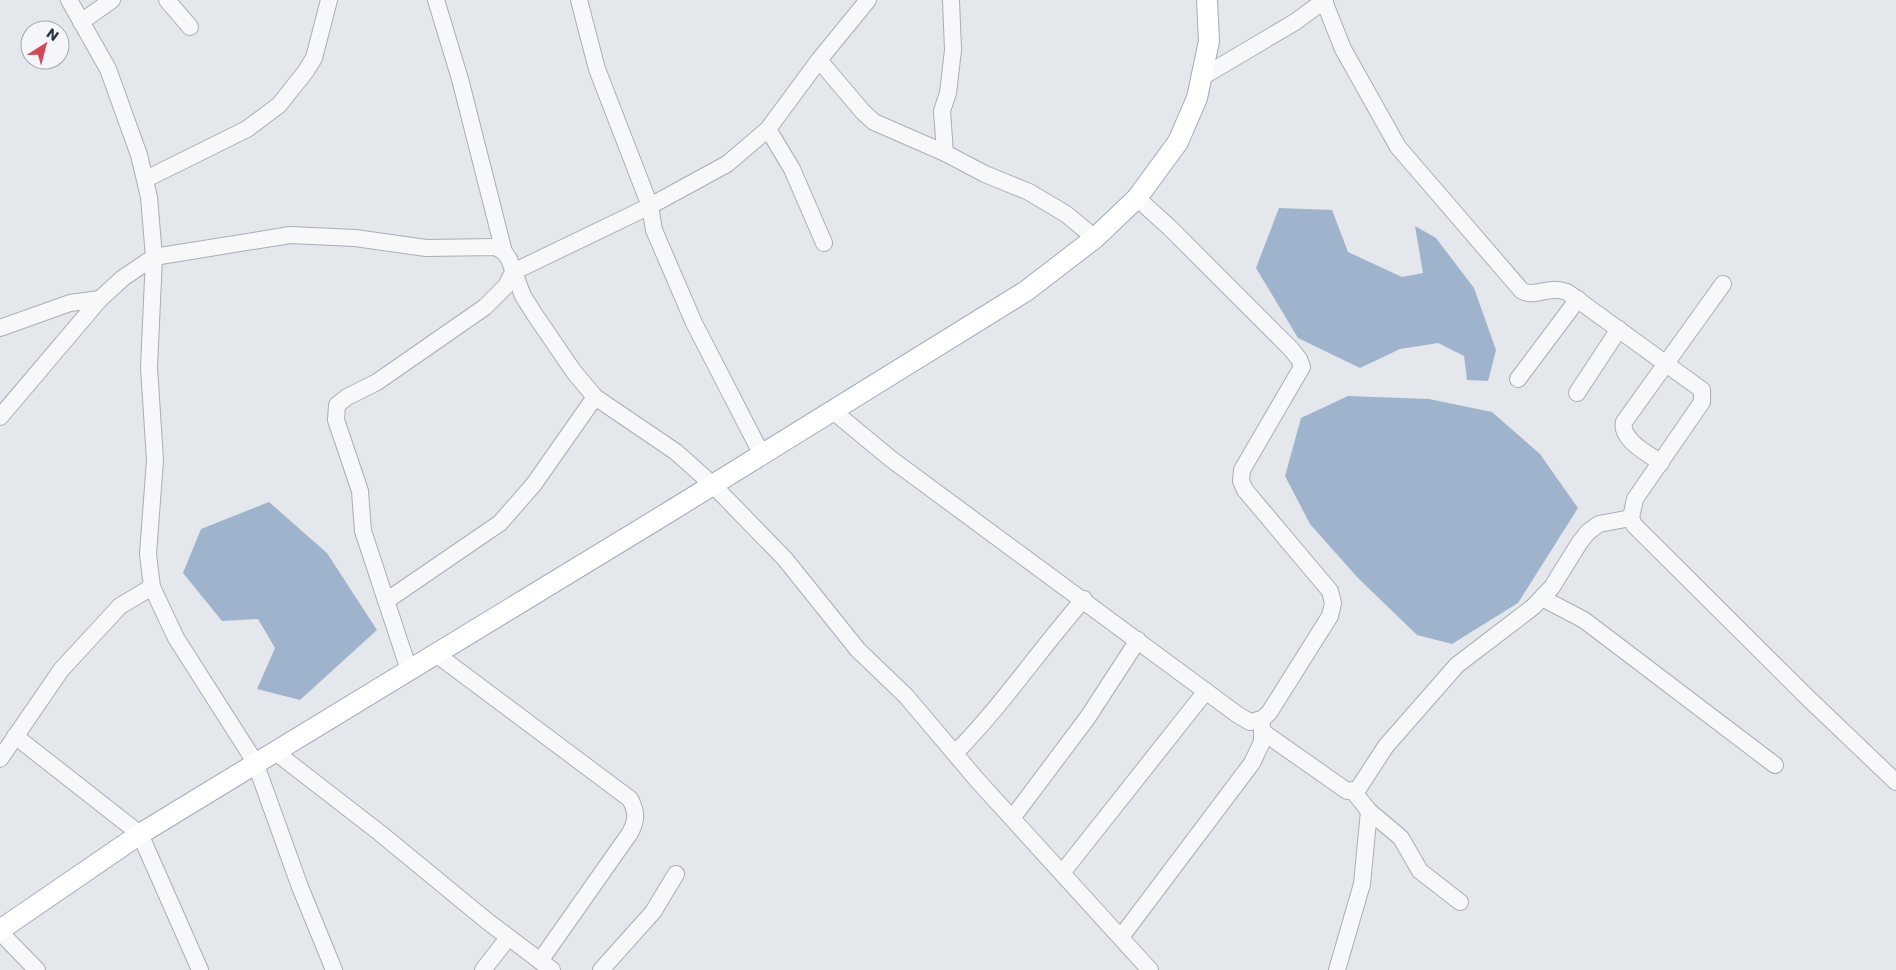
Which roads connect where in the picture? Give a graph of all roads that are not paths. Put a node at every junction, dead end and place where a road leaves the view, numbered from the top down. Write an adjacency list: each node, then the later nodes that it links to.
1 (69, 0): 11 (street)
2 (112, 0): 11 (street)
3 (167, 0): 12 (street)
4 (329, 0): 17 (street)
5 (436, 0): 22 (street)
6 (579, 0): 19 (street)
7 (868, 0): 13 (street)
8 (950, 0): 16 (street)
9 (1207, 0): 14 (main road)
10 (1325, 1): 14 (street); 27 (street)
11 (81, 22): 17 (street)
12 (190, 27)
13 (819, 60): 15 (street); 16 (street)
14 (1202, 77): 18 (main road)
15 (768, 130): 19 (street); 21 (street)
16 (945, 153): 20 (street)
17 (146, 179): 23 (street)
18 (1137, 198): 20 (main road); 48 (street)
19 (650, 206): 24 (street); 36 (street)
20 (1095, 238): 34 (main road)
21 (824, 243)
22 (504, 252): 23 (street); 24 (street)
23 (154, 256): 26 (street); 40 (street)
24 (513, 272): 33 (street); 43 (street)
25 (1723, 284): 30 (street)
26 (100, 299): 28 (street); 35 (street)
27 (1578, 299): 29 (street); 31 (street)
28 (0, 328)
29 (1620, 329): 30 (street); 32 (street)
30 (1666, 362): 37 (street); 37 (street)
31 (1518, 378)
32 (1577, 393)
33 (595, 397): 38 (street); 43 (street)
34 (833, 411): 36 (main road); 42 (street)
35 (0, 417)
36 (762, 455): 38 (main road)
37 (1661, 464): 39 (street)
38 (713, 485): 45 (main road); 51 (street)
39 (1631, 518): 41 (street); 55 (street)
40 (152, 587): 49 (street); 53 (street)
41 (1542, 598): 54 (street); 56 (street)
42 (1084, 599): 44 (street); 51 (street)
43 (386, 601): 46 (street)
44 (1138, 640): 47 (street); 58 (street)
45 (436, 654): 46 (main road); 66 (street)
46 (409, 670): 50 (main road)
47 (1206, 691): 48 (street); 60 (street)
48 (1262, 726): 56 (street); 64 (street)
49 (15, 736): 52 (street); 59 (street)
50 (274, 751): 53 (main road); 65 (street)
51 (954, 754): 58 (street)
52 (0, 760)
53 (255, 762): 59 (main road); 69 (street)
54 (1775, 765)
55 (1896, 782)
56 (1353, 791): 57 (street)
57 (1369, 811): 62 (street); 73 (street)
58 (1013, 818): 60 (street)
59 (140, 834): 63 (main road); 68 (street)
60 (1062, 873): 64 (street)
61 (676, 874): 71 (street)
62 (1460, 902)
63 (0, 931): 67 (street)
64 (1121, 937): 72 (street)
65 (508, 938): 66 (street); 70 (street)
66 (546, 966)
67 (37, 970)
68 (200, 970)
69 (334, 970)
70 (483, 970)
71 (601, 970)
72 (1150, 970)
73 (1337, 970)

